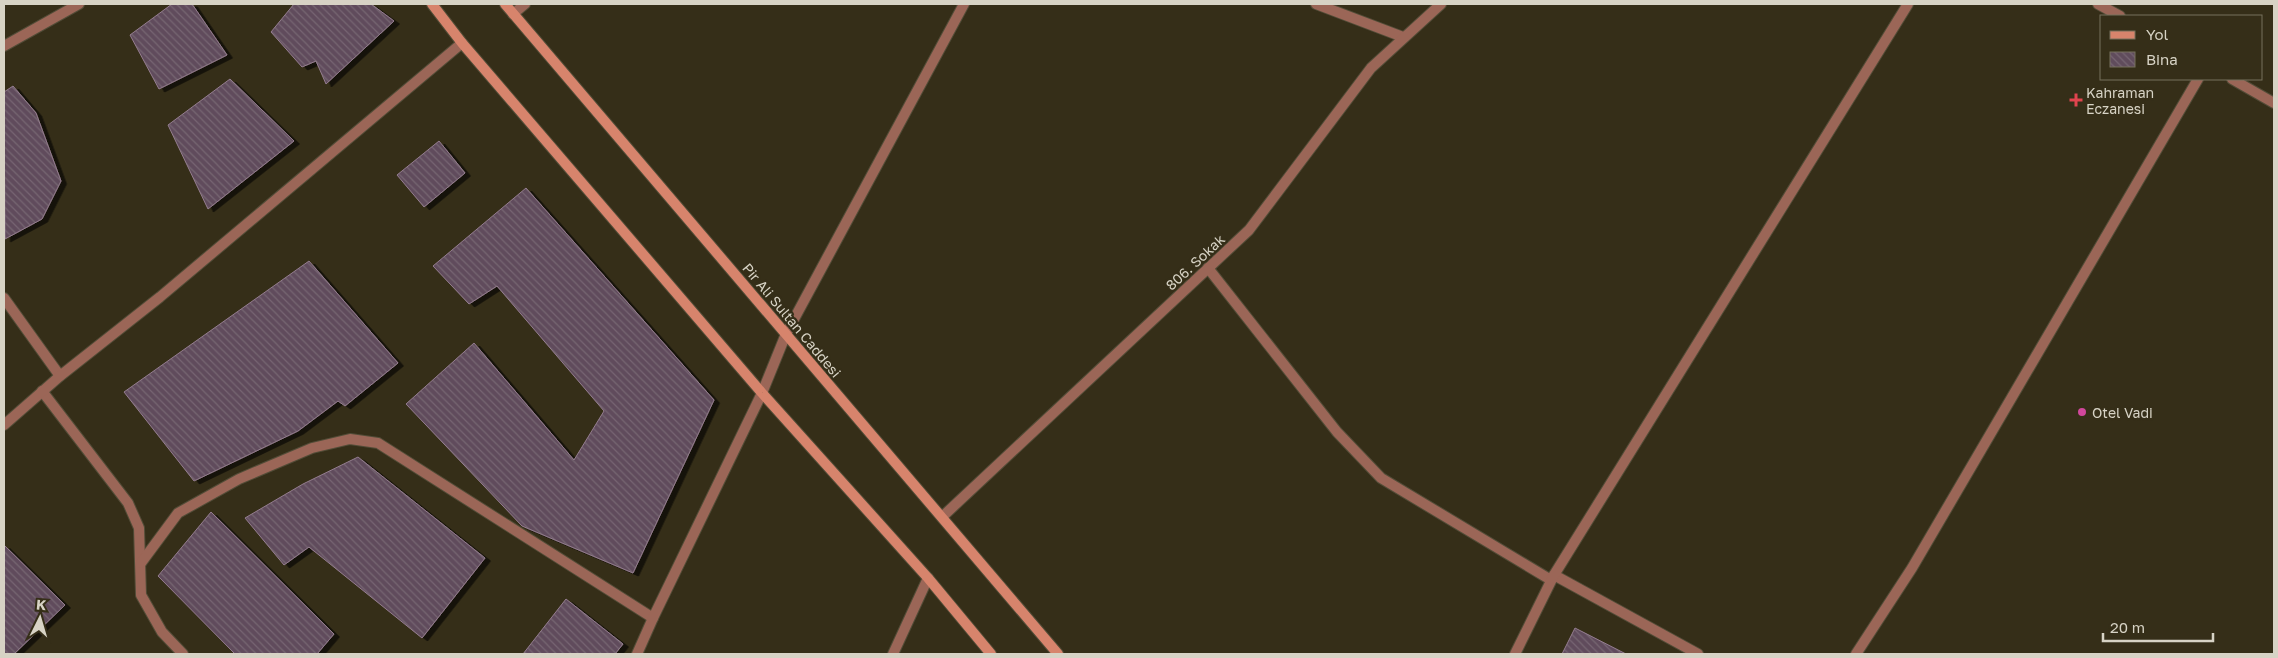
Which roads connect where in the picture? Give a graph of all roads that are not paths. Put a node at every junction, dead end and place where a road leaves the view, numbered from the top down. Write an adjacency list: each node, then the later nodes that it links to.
1 (79, 4): 14 (street)
2 (432, 4): 13 (main road)
3 (505, 4): 10 (main road, Pir Ali Sultan Caddesi)
4 (525, 4): 10 (street)
5 (964, 4): 20 (street)
6 (1316, 4): 12 (street)
7 (1441, 4): 12 (street, 806. Sokak)
8 (1908, 4): 27 (street)
9 (2098, 4): 11 (street)
10 (513, 14): 20 (main road, Pir Ali Sultan Caddesi)
11 (2118, 15)
12 (1402, 37): 18 (street, 806. Sokak)
13 (462, 42): 21 (street); 23 (main road)
14 (4, 46)
15 (2197, 80): 37 (street)
16 (2234, 80): 17 (street)
17 (2274, 103)
18 (1208, 268): 25 (street, 806. Sokak); 27 (street)
19 (4, 298): 21 (street)
20 (786, 334): 23 (street); 25 (main road, Pir Ali Sultan Caddesi)
21 (60, 376): 22 (street)
22 (42, 391): 24 (street); 26 (street)
23 (762, 393): 28 (main road); 29 (street)
24 (4, 425)
25 (942, 518): 34 (main road, Pir Ali Sultan Caddesi)
26 (141, 563): 29 (street); 30 (street)
27 (1552, 577): 35 (street); 36 (street)
28 (928, 578): 32 (street); 33 (main road)
29 (653, 618): 31 (street)
30 (184, 654)
31 (637, 654)
32 (893, 654)
33 (991, 654)
34 (1058, 654)
35 (1515, 654)
36 (1698, 654)
37 (1856, 654)

